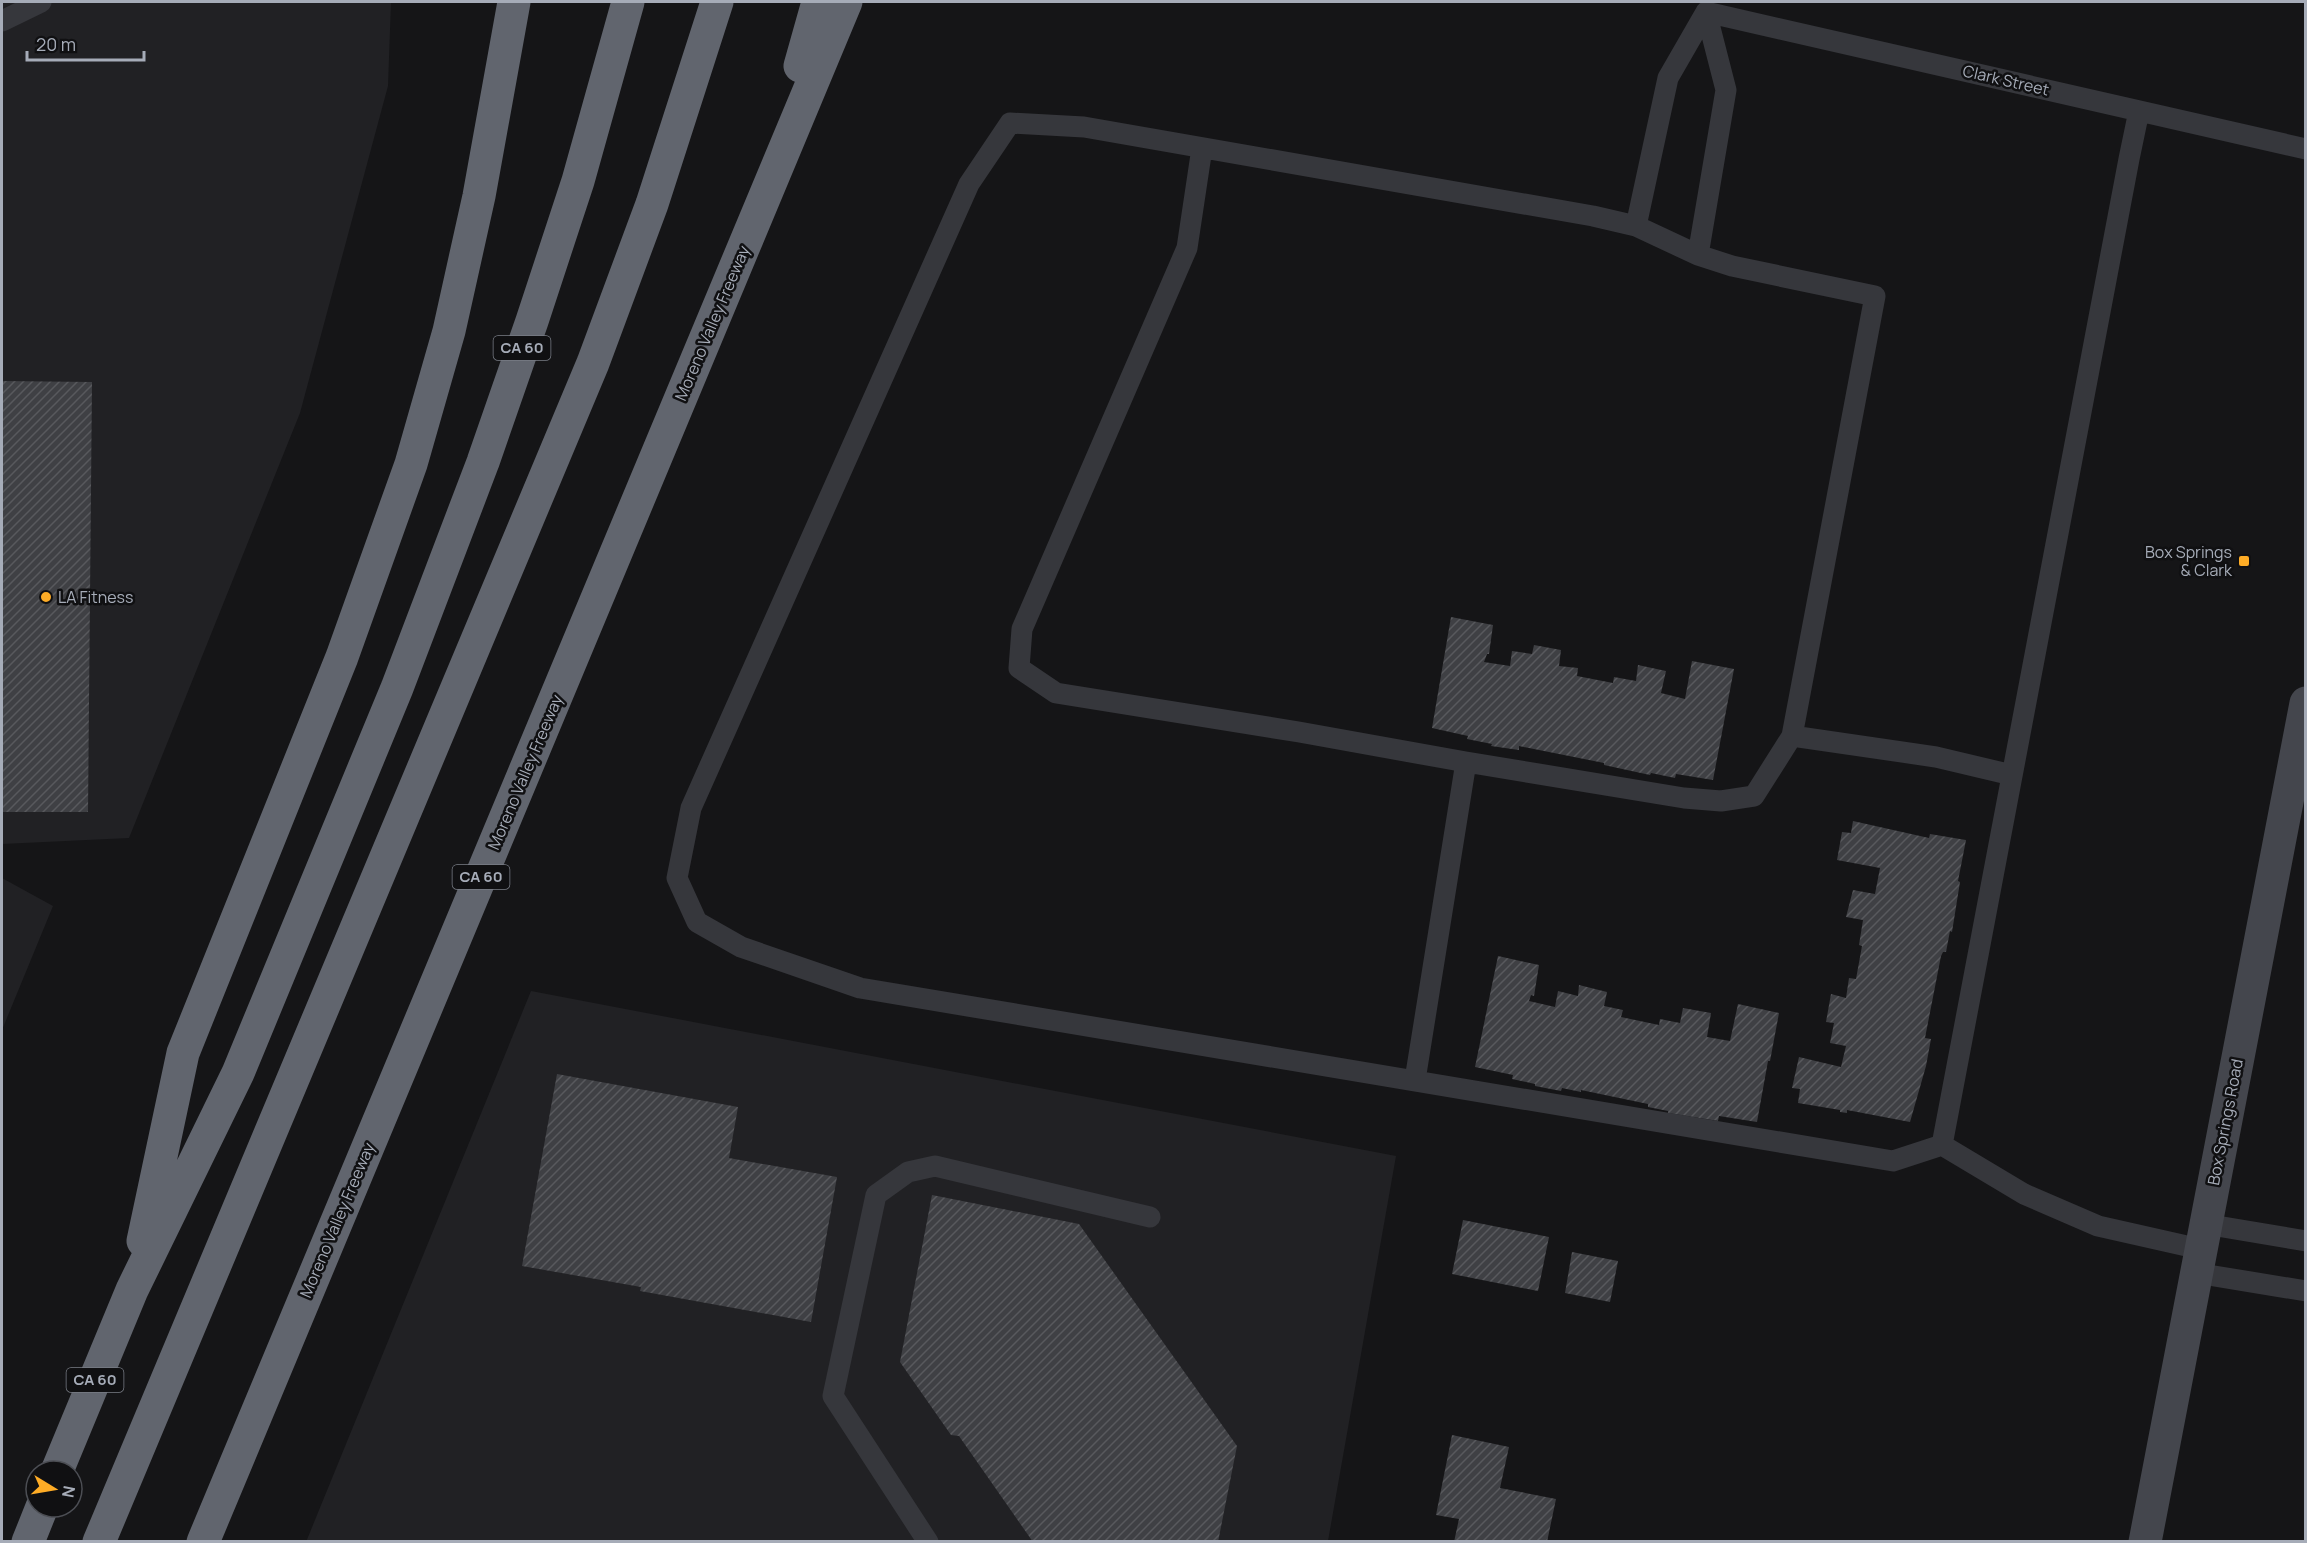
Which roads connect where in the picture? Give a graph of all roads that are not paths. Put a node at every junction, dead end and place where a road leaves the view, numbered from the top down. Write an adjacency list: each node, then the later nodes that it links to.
1 (41, 2): 8 (lane)
2 (514, 2): 24 (highway)
3 (628, 2): 24 (highway, CA 60)
4 (717, 2): 29 (highway)
5 (818, 2): 12 (highway)
6 (846, 2): 12 (highway, Moreno Valley Freeway / CA 60)
7 (1706, 12): 9 (lane, Clark Street); 13 (lane); 14 (lane)
8 (2, 21)
9 (2139, 111): 11 (lane, Clark Street); 18 (lane)
10 (1202, 148): 13 (lane); 17 (lane); 19 (lane)
11 (2306, 149)
12 (758, 212): 30 (highway, Moreno Valley Freeway / CA 60)
13 (1636, 226): 14 (lane)
14 (1698, 255): 16 (lane)
15 (2306, 703): 23 (main road, Box Springs Road)
16 (1792, 736): 17 (lane); 18 (lane)
17 (1466, 762): 19 (lane)
18 (2012, 775): 20 (lane)
19 (1414, 1080): 20 (lane)
20 (1942, 1144): 23 (lane)
21 (1150, 1217): 31 (lane)
22 (2306, 1241): 23 (lane)
23 (2200, 1248): 25 (lane); 32 (main road, Box Springs Road)
24 (132, 1290): 26 (highway, CA 60)
25 (2306, 1291)
26 (62, 1459)
27 (37, 1519): 28 (highway)
28 (28, 1542)
29 (99, 1542)
30 (203, 1542)
31 (928, 1542)
32 (2145, 1542)

